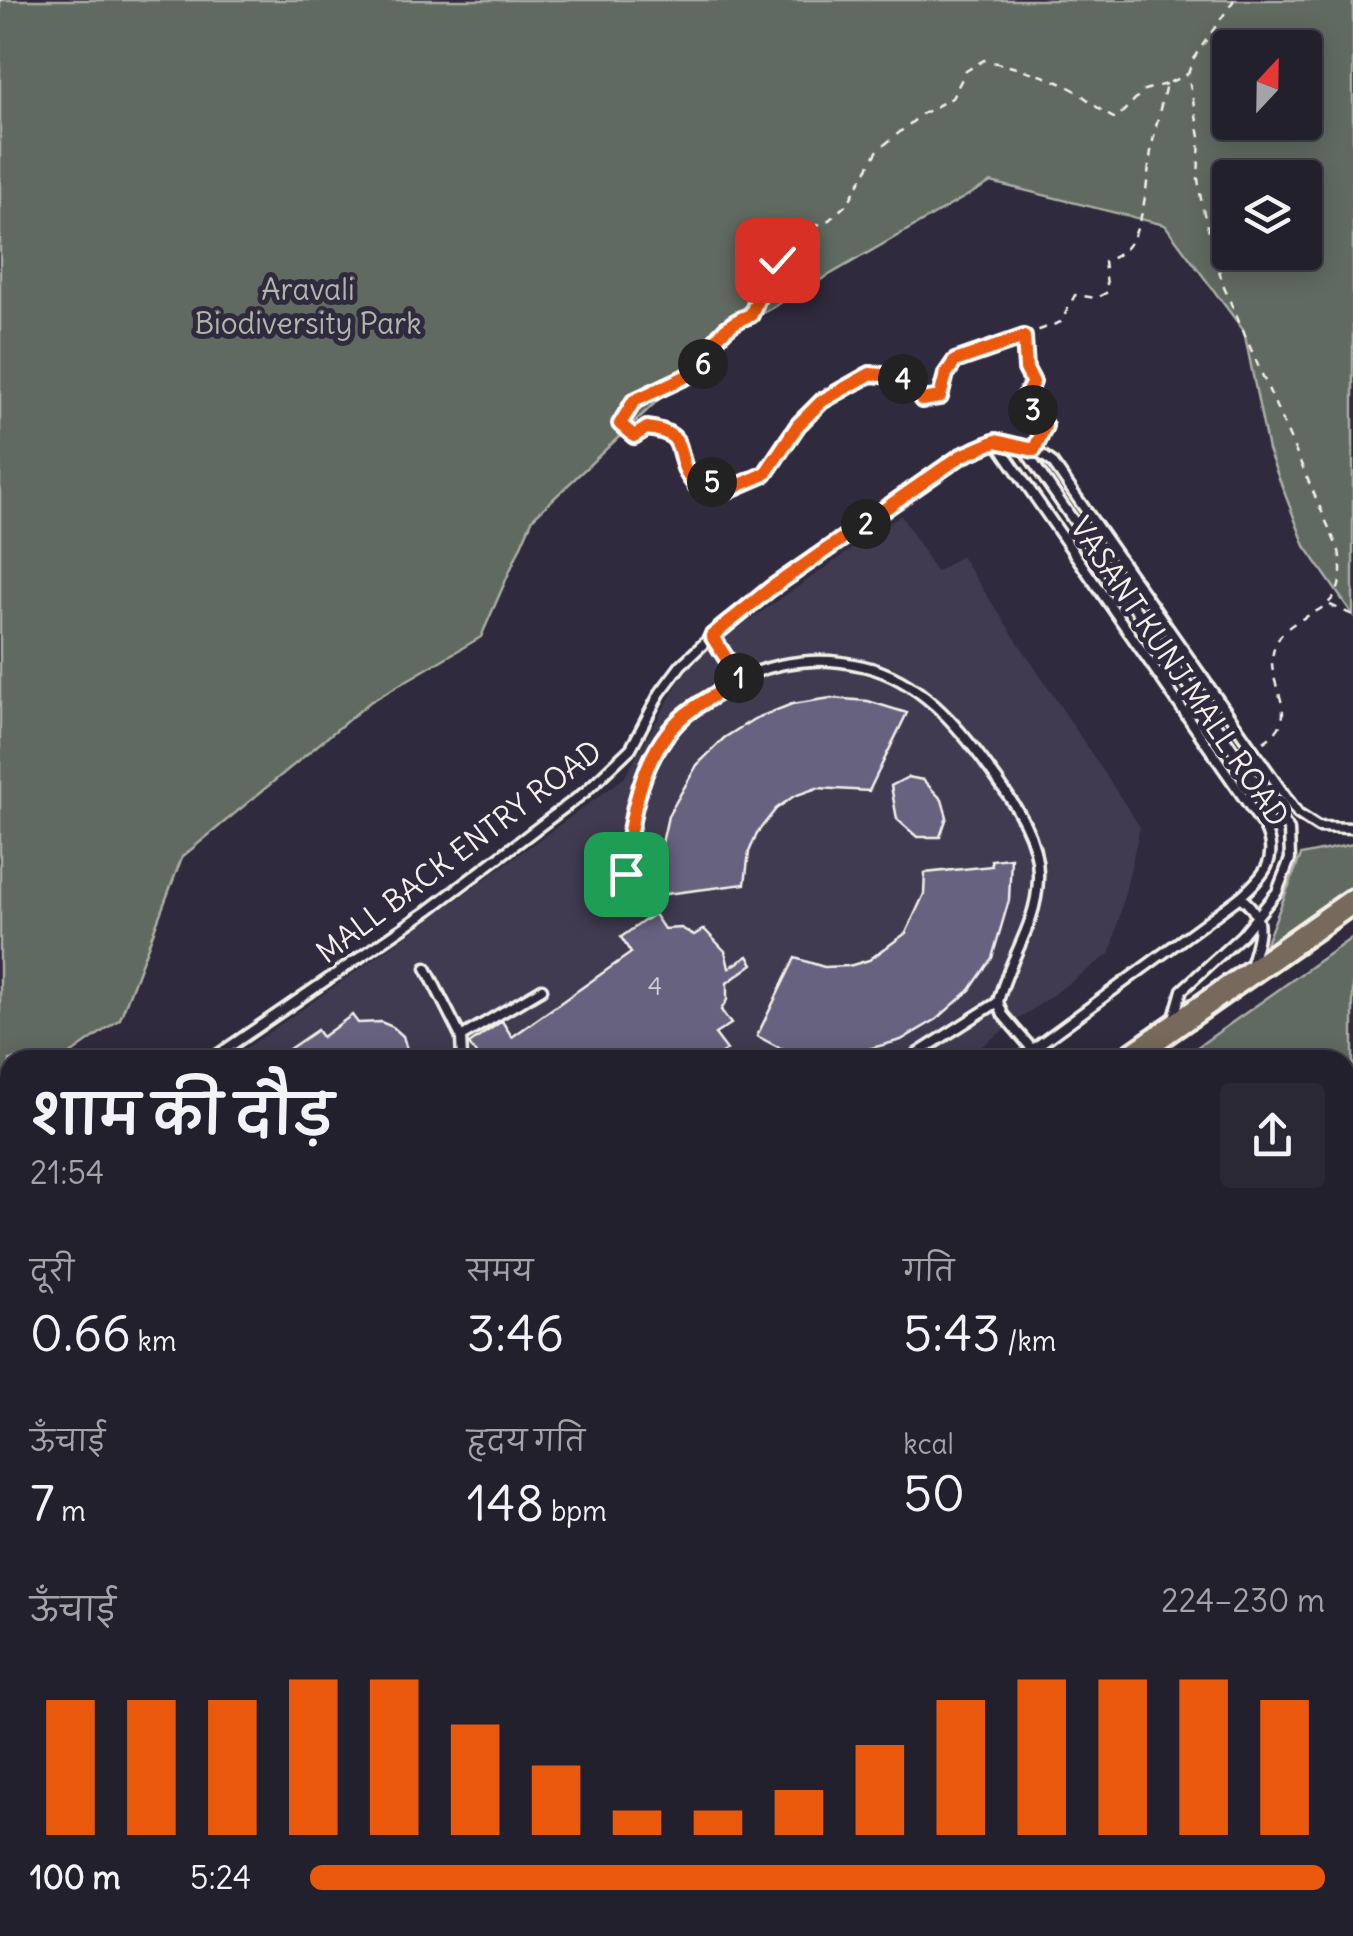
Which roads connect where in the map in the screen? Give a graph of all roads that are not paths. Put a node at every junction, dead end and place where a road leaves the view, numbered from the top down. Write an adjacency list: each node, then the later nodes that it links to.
1 (996, 441): 2 (lane); 3 (lane, MALL BACK ENTRY ROAD); 7 (lane, VASANT KUNJ MALL ROAD)
2 (1021, 445): 5 (lane); 9 (lane, VASANT KUNJ MALL ROAD)
3 (712, 636): 4 (lane); 16 (lane, MALL BACK ENTRY ROAD)
4 (740, 680): 6 (lane); 13 (lane)
5 (1353, 828)
6 (628, 881)
7 (1240, 897): 9 (lane); 19 (lane, VASANT KUNJ MALL ROAD)
8 (1353, 902): 11 (main road)
9 (1259, 917): 11 (lane); 14 (lane, VASANT KUNJ MALL ROAD)
10 (426, 968): 15 (lane)
11 (1248, 974): 14 (main road)
12 (542, 989): 15 (lane)
13 (998, 1002): 18 (lane); 19 (lane)
14 (1172, 1027): 20 (main road)
15 (461, 1038): 17 (lane)
16 (225, 1050)
17 (462, 1050)
18 (923, 1050)
19 (1033, 1050)
20 (1140, 1050)

